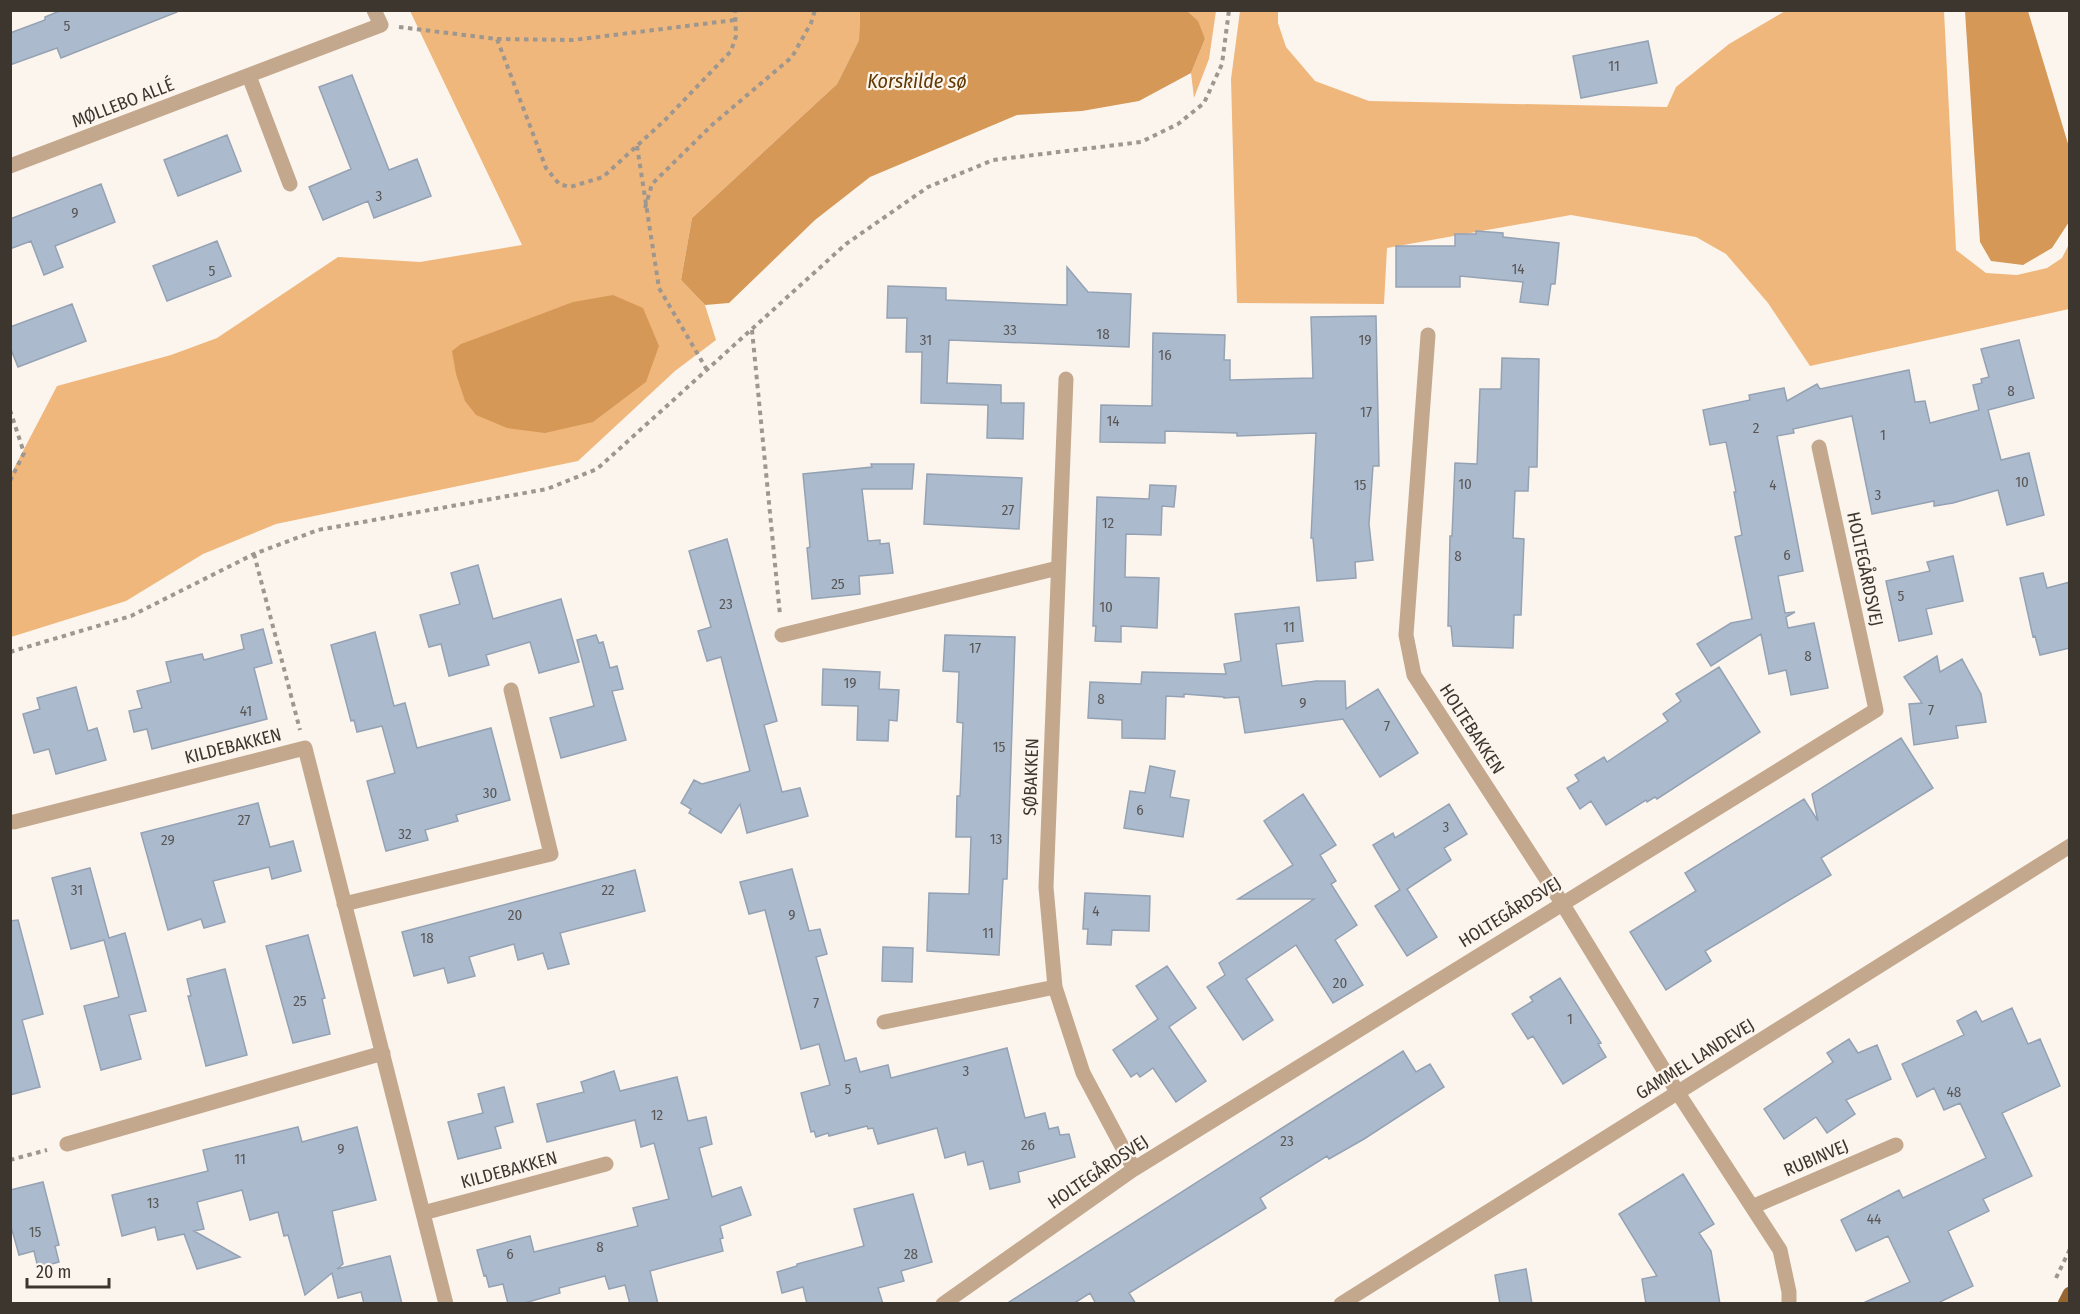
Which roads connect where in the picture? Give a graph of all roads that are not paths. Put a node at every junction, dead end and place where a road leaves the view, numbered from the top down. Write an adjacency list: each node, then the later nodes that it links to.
1 (374, 10): 2 (street, MØLLEBO ALLÉ)
2 (249, 75): 3 (street, MØLLEBO ALLÉ); 4 (street)
3 (10, 166)
4 (290, 184)
5 (1428, 335): 13 (street, HOLTEBAKKEN)
6 (1066, 379): 8 (street, SØBAKKEN)
7 (1819, 447): 13 (street, HOLTEGÅRDSVEJ)
8 (1059, 568): 9 (street); 15 (street, SØBAKKEN)
9 (782, 635)
10 (511, 690): 14 (street)
11 (14, 822): 14 (street, KILDEBAKKEN)
12 (2070, 846): 18 (street, GAMMEL LANDEVEJ)
13 (1562, 903): 18 (street, HOLTEBAKKEN); 22 (street, HOLTEGÅRDSVEJ)
14 (345, 904): 17 (street, KILDEBAKKEN)
15 (1055, 987): 16 (street); 22 (street, SØBAKKEN)
16 (884, 1022)
17 (383, 1053): 19 (street); 24 (street, KILDEBAKKEN)
18 (1678, 1094): 23 (street); 28 (street, GAMMEL LANDEVEJ)
19 (67, 1144)
20 (1896, 1145): 23 (street, RUBINVEJ)
21 (606, 1164): 24 (street, KILDEBAKKEN)
22 (1134, 1169): 27 (street, HOLTEGÅRDSVEJ)
23 (1752, 1208): 29 (street)
24 (423, 1213): 26 (street, KILDEBAKKEN)
25 (2070, 1294): 30 (main road)
26 (446, 1304)
27 (944, 1304)
28 (1341, 1304)
29 (1789, 1304)
30 (2065, 1304)

